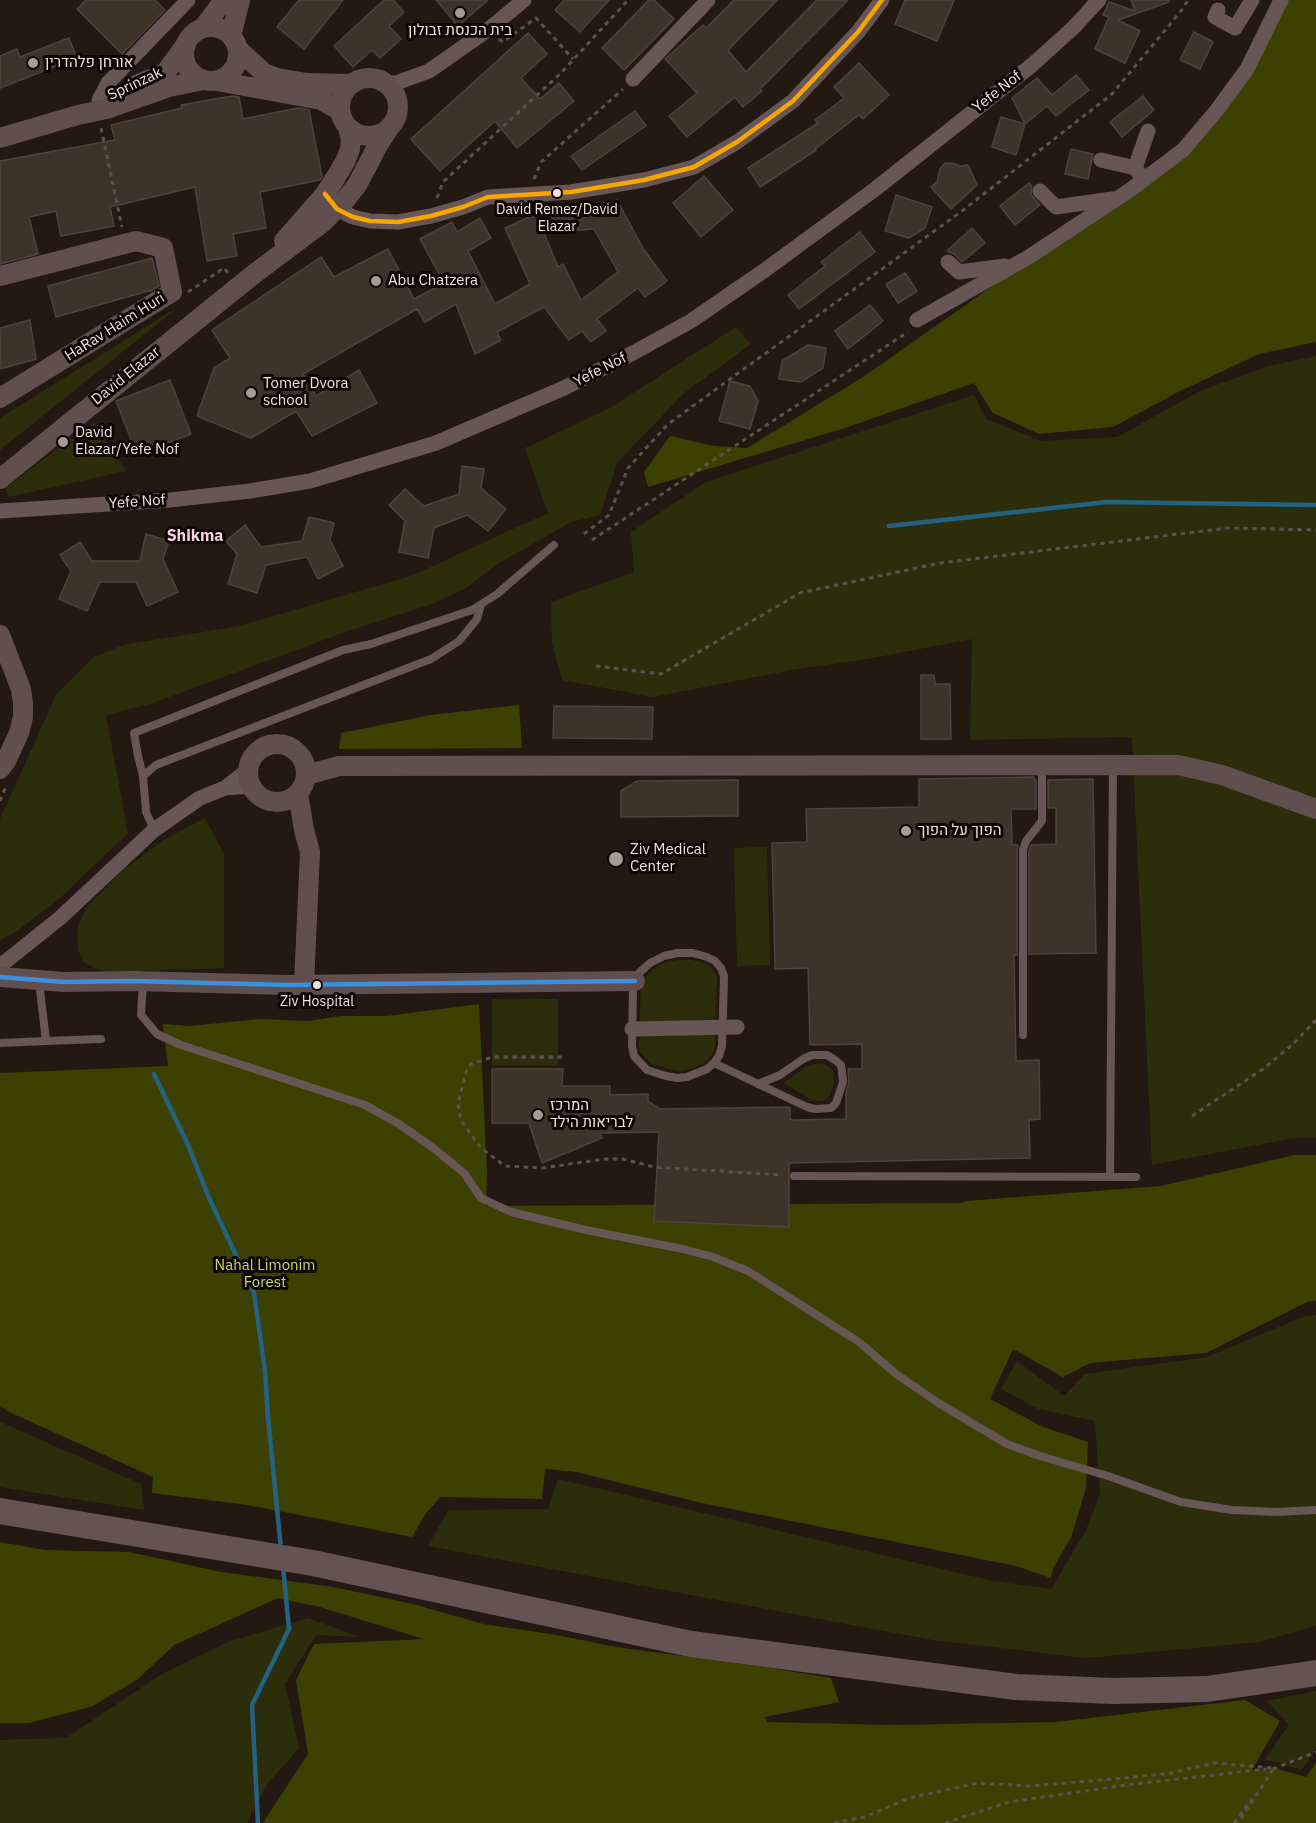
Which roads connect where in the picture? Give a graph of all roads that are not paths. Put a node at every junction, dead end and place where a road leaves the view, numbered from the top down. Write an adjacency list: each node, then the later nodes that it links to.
1 (188, 0): 18 (street)
2 (224, 0): 11 (street)
3 (240, 0): 12 (street)
4 (524, 0): 16 (street)
5 (708, 0): 14 (street)
6 (882, 0): 28 (street)
7 (1099, 0): 35 (street, Yefe Nof)
8 (1252, 0): 10 (street)
9 (1277, 2): 25 (street)
10 (1218, 10)
11 (203, 28): 12 (street); 13 (street)
12 (235, 42): 15 (street); 17 (street)
13 (185, 46): 15 (street); 18 (street, Sprinzak)
14 (633, 79)
15 (210, 80): 18 (street, Sprinzak); 19 (street)
16 (384, 83): 17 (street); 21 (street)
17 (350, 84): 19 (street)
18 (91, 109): 23 (street, Sprinzak)
19 (339, 110): 20 (street)
20 (348, 128): 21 (street); 28 (street, David Elazar)
21 (389, 128): 28 (street, David Elazar)
22 (1148, 131): 25 (street)
23 (0, 138)
24 (1101, 160): 25 (street)
25 (1140, 173): 27 (street)
26 (1040, 191): 27 (street)
27 (1118, 198): 30 (street)
28 (331, 201): 34 (street, David Elazar)
29 (948, 261): 30 (street)
30 (1014, 265): 32 (street)
31 (0, 276): 33 (street, HaRav Haim Huri)
32 (917, 320)
33 (0, 398)
34 (0, 479)
35 (0, 511)
36 (554, 546): 37 (lane)
37 (481, 605): 44 (lane); 44 (lane)
38 (0, 635): 43 (street)
39 (301, 756): 42 (street); 45 (street); 46 (street)
40 (1042, 765): 41 (street); 42 (street); 59 (lane)
41 (1113, 765): 48 (street); 66 (lane)
42 (339, 766): 46 (street)
43 (0, 769)
44 (143, 776): 49 (lane)
45 (250, 778): 47 (street); 49 (street)
46 (302, 784): 47 (street); 50 (street)
47 (278, 802): 50 (street)
48 (1316, 809)
49 (154, 830): 51 (street)
50 (304, 830): 56 (street)
51 (0, 966)
52 (0, 977): 53 (street)
53 (39, 979): 54 (street); 61 (lane)
54 (138, 981): 56 (street); 68 (lane)
55 (635, 981): 56 (street); 57 (lane); 58 (lane)
56 (296, 985)
57 (730, 1027): 58 (street); 63 (lane)
58 (632, 1029): 63 (lane)
59 (1023, 1035)
60 (101, 1039): 61 (lane)
61 (46, 1041): 62 (lane)
62 (0, 1042)
63 (714, 1063): 64 (lane)
64 (759, 1084): 64 (lane)
65 (794, 1176): 66 (lane)
66 (1110, 1177): 67 (lane)
67 (1136, 1177)
68 (1316, 1510)
69 (0, 1511): 70 (highway)
70 (1316, 1672)

